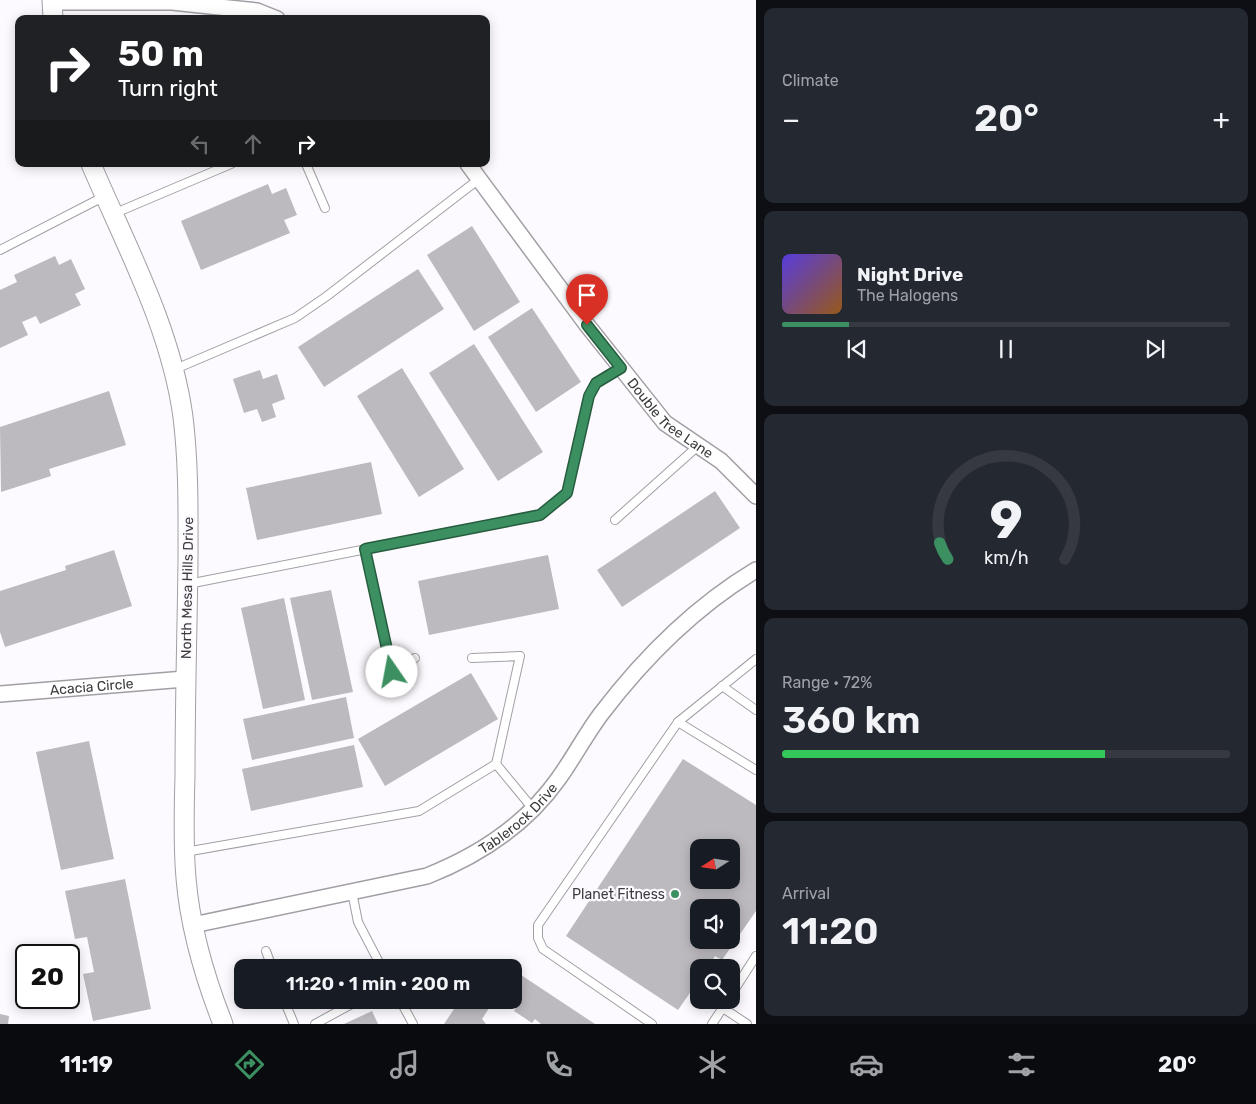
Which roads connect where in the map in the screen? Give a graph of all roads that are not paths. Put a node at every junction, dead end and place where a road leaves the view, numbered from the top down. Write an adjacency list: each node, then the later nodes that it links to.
1 (53, 7): 2 (street)
2 (256, 15)
3 (92, 167): 8 (street, North Mesa Hills Drive)
4 (224, 167): 10 (lane)
5 (307, 167): 9 (lane)
6 (470, 167): 7 (street, Double Tree Lane)
7 (479, 179): 12 (street, Double Tree Lane); 13 (lane)
8 (104, 196): 10 (street, North Mesa Hills Drive); 11 (lane)
9 (325, 208)
10 (114, 214): 13 (street, North Mesa Hills Drive)
11 (0, 250)
12 (621, 368): 14 (street, Double Tree Lane); 17 (lane)
13 (173, 370): 19 (street, North Mesa Hills Drive)
14 (698, 446): 15 (street, Double Tree Lane); 16 (lane)
15 (756, 496)
16 (616, 520)
17 (365, 549): 19 (lane); 20 (lane)
18 (756, 570): 30 (street, Tablerock Drive)
19 (188, 584): 23 (street, North Mesa Hills Drive)
20 (414, 658)
21 (472, 658): 28 (lane)
22 (756, 658): 24 (lane)
23 (185, 679): 25 (street, Acacia Circle); 31 (street, North Mesa Hills Drive)
24 (722, 686): 26 (lane); 27 (lane)
25 (0, 694)
26 (756, 710)
27 (678, 722): 29 (lane); 48 (lane)
28 (496, 764): 30 (lane); 31 (lane)
29 (756, 770)
30 (534, 810): 32 (street, Tablerock Drive)
31 (185, 852): 33 (street, North Mesa Hills Drive)
32 (352, 892): 33 (street, Tablerock Drive); 37 (lane)
33 (193, 925): 44 (street, North Mesa Hills Drive)
34 (266, 950): 36 (lane)
35 (756, 956): 38 (lane)
36 (269, 959)
37 (377, 959)
38 (740, 981)
39 (288, 1009): 45 (lane)
40 (342, 1009): 46 (lane)
41 (404, 1009): 47 (lane)
42 (722, 1009): 49 (lane)
43 (724, 1009): 50 (lane)
44 (223, 1024)
45 (294, 1024)
46 (315, 1024)
47 (412, 1024)
48 (652, 1024)
49 (712, 1024)
50 (747, 1024)

